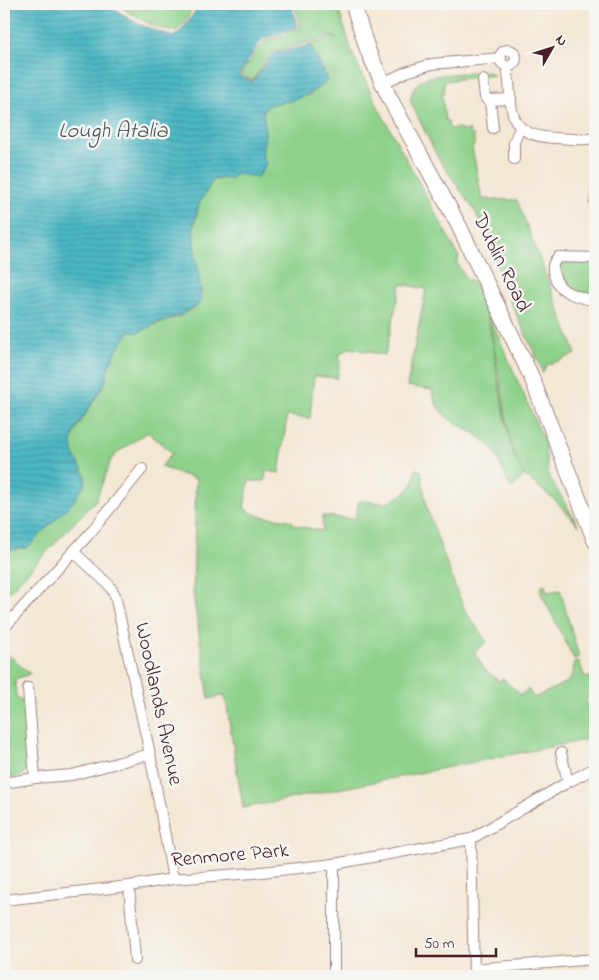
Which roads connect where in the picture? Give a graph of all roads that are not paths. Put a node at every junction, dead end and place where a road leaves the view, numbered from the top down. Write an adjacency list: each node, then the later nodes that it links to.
1 (355, 6): 3 (main road, Dublin Road)
2 (484, 80): 5 (street)
3 (383, 84): 4 (street); 13 (main road, Dublin Road)
4 (511, 98): 5 (street); 7 (street)
5 (490, 101): 6 (street)
6 (493, 128)
7 (520, 128): 8 (street); 9 (street)
8 (595, 138)
9 (514, 159)
10 (595, 258): 11 (street)
11 (595, 301)
12 (142, 469): 14 (street)
13 (595, 541)
14 (74, 552): 15 (street); 18 (street, Woodlands Avenue)
15 (4, 628)
16 (28, 688): 20 (street)
17 (561, 753): 21 (street)
18 (150, 754): 20 (street); 25 (street, Woodlands Avenue)
19 (595, 768): 21 (street, Renmore Park)
20 (36, 778): 22 (street)
21 (568, 782): 23 (street, Renmore Park)
22 (4, 783)
23 (470, 839): 24 (street, Renmore Park); 30 (street)
24 (334, 864): 25 (street, Renmore Park); 31 (street)
25 (173, 879): 26 (street, Renmore Park)
26 (129, 886): 27 (street, Renmore Park); 29 (street)
27 (4, 900)
28 (595, 959): 30 (street)
29 (135, 960)
30 (474, 973)
31 (334, 976)

